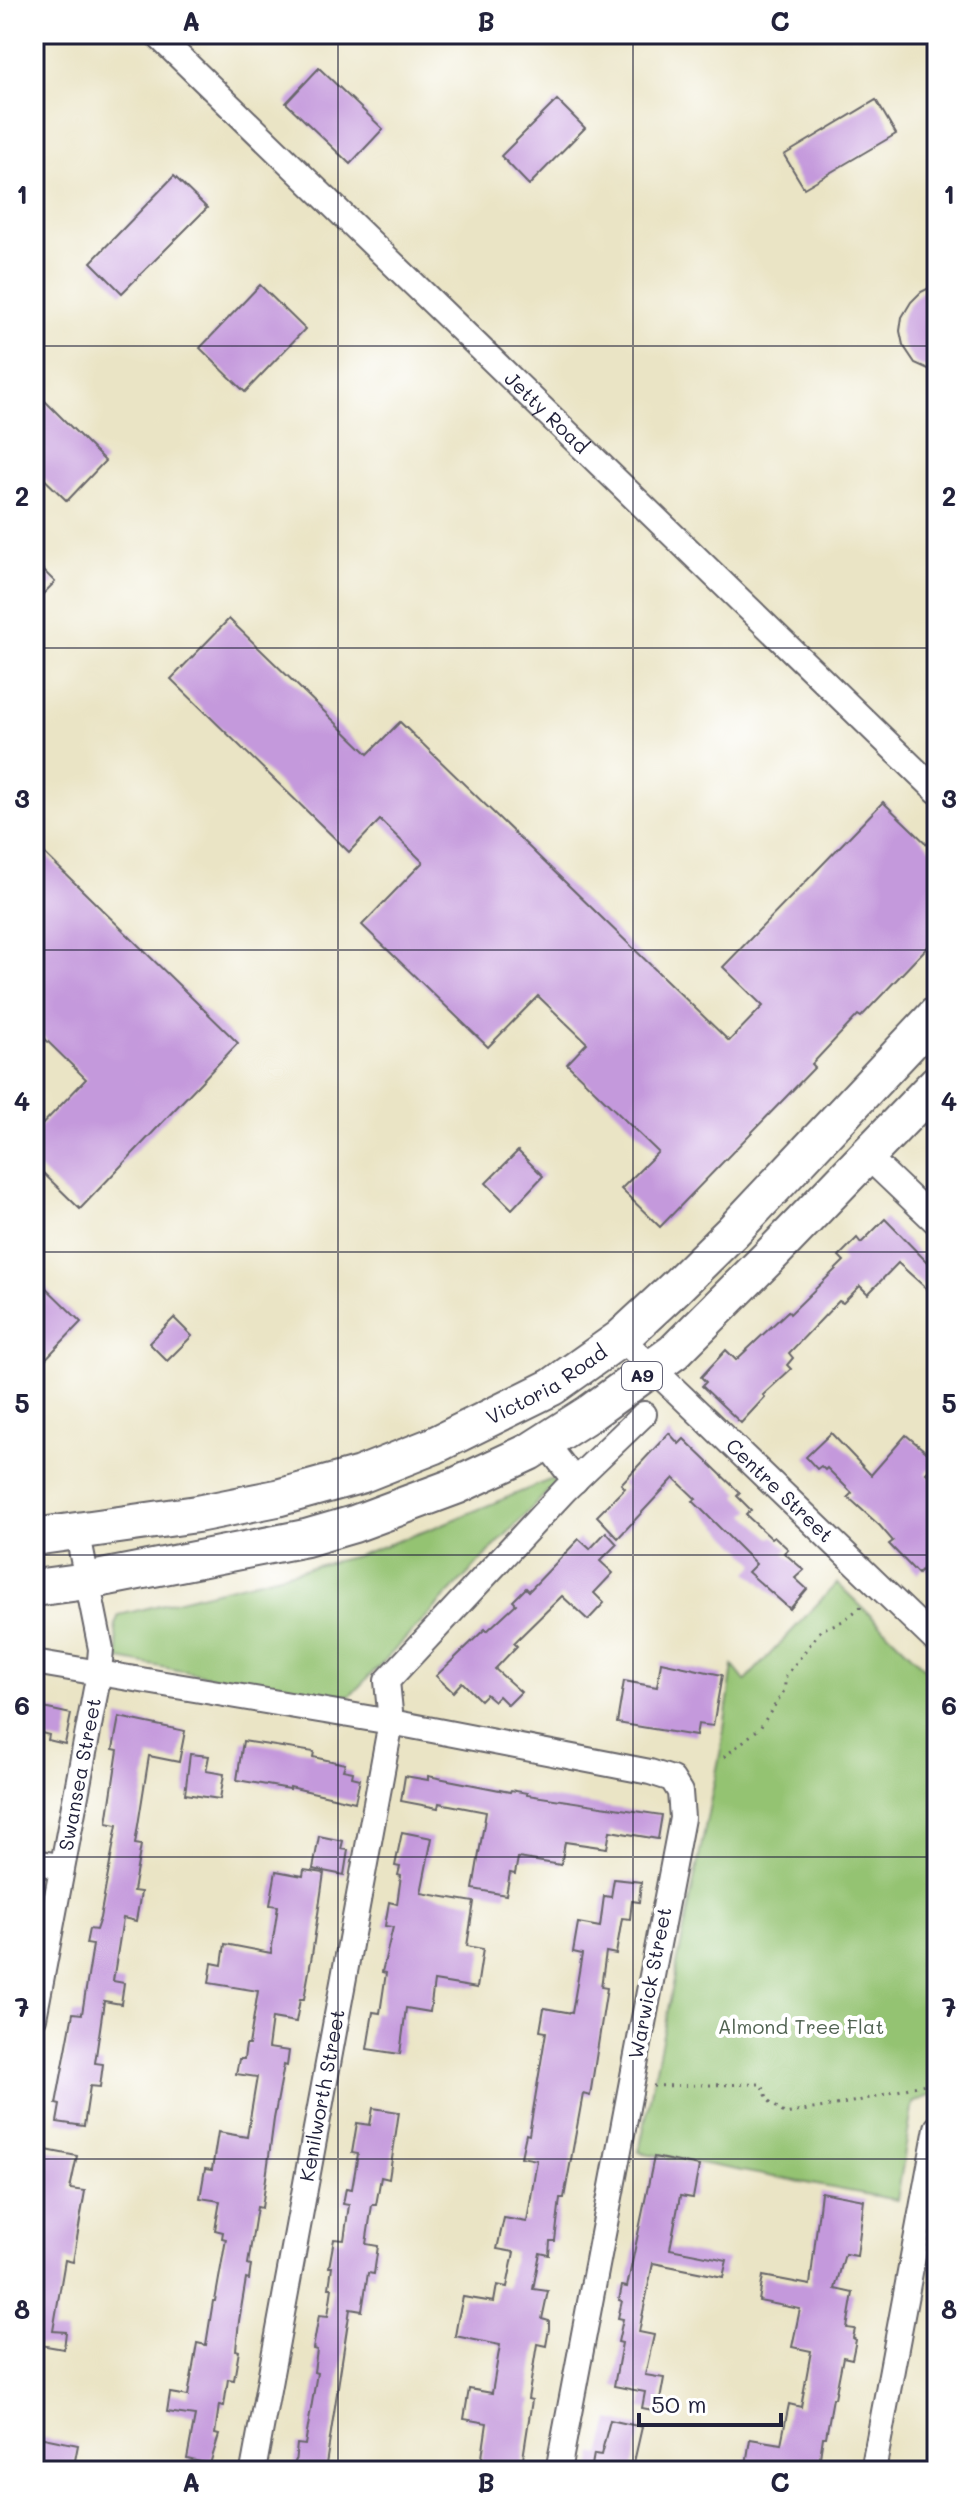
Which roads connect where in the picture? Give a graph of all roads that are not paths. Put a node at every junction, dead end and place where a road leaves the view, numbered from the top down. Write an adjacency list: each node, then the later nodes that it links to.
1 (156, 34): 2 (street, Jetty Road)
2 (937, 791)
3 (937, 1014): 7 (highway, Victoria Road / A9)
4 (937, 1083): 5 (highway, A9)
5 (867, 1156): 6 (street); 8 (highway, A9)
6 (937, 1223)
7 (621, 1338): 8 (street, Centre Street); 12 (highway, Victoria Road / A9)
8 (652, 1369): 10 (highway, A9); 16 (street, Centre Street)
9 (644, 1414): 11 (street)
10 (545, 1442): 11 (street); 14 (highway, A9)
11 (575, 1481): 19 (street)
12 (77, 1530): 13 (highway, Victoria Road / A9); 14 (street, Swansea Street)
13 (34, 1537)
14 (87, 1581): 15 (highway, A9); 18 (street, Swansea Street)
15 (34, 1588)
16 (937, 1642)
17 (34, 1662): 18 (street)
18 (99, 1673): 19 (street); 21 (street, Swansea Street)
19 (391, 1722): 24 (street, Kenilworth Street); 25 (street, Warwick Street)
20 (34, 1862): 21 (street)
21 (61, 1866): 22 (street, Swansea Street)
22 (34, 2018)
23 (937, 2128): 26 (street)
24 (253, 2471)
25 (558, 2471)
26 (873, 2471)

